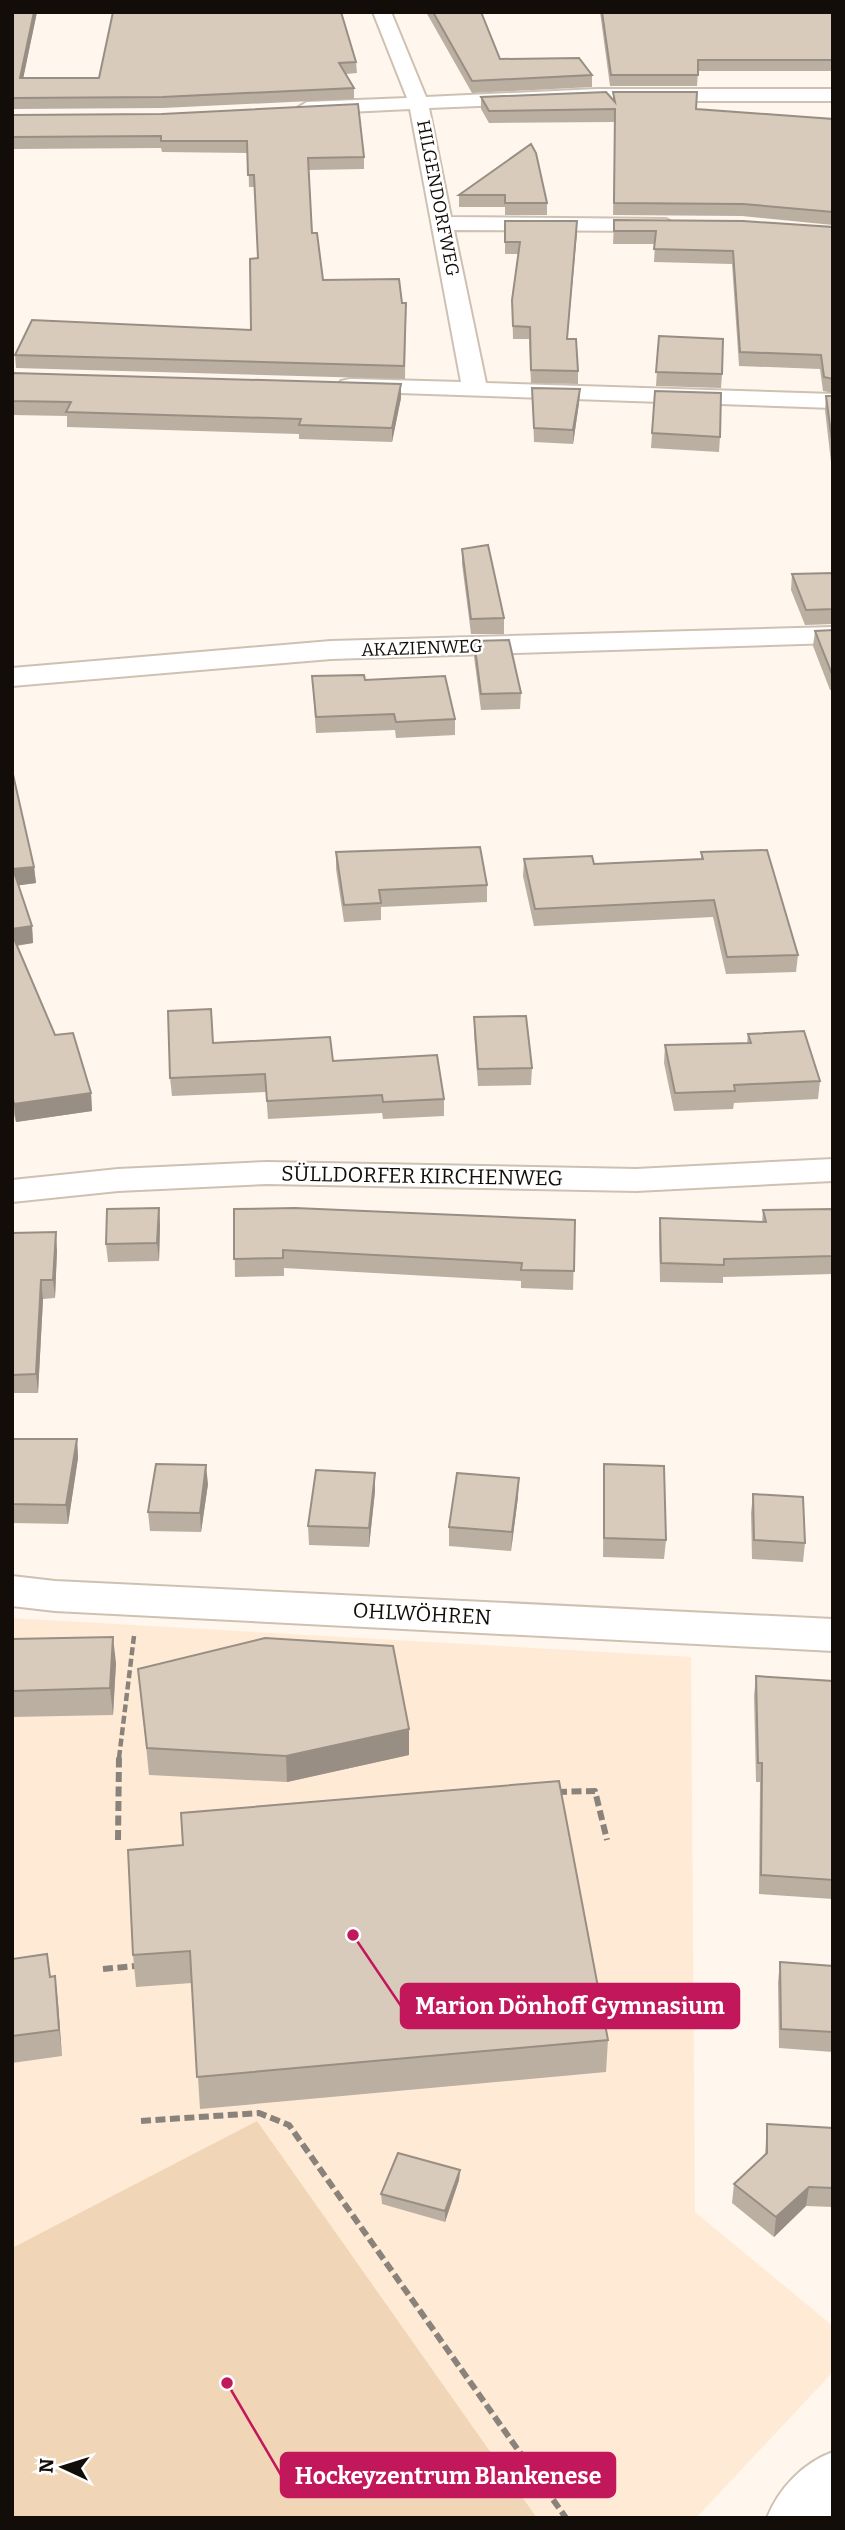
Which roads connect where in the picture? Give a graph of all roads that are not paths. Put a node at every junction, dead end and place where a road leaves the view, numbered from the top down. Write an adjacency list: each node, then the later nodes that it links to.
1 (382, 12): 3 (street, HILGENDORFWEG)
2 (833, 95): 3 (street)
3 (418, 102): 4 (street); 5 (street, HILGENDORFWEG)
4 (280, 110)
5 (444, 223): 6 (street); 8 (street, HILGENDORFWEG)
6 (688, 225)
7 (324, 386): 8 (street)
8 (475, 390): 9 (street)
9 (833, 401)
10 (833, 635): 11 (street, AKAZIENWEG)
11 (12, 677)
12 (833, 1170): 13 (street, SÜLLDORFER KIRCHENWEG)
13 (12, 1191)
14 (12, 1591): 15 (street, OHLWÖHREN)
15 (833, 1635)
16 (833, 2479): 17 (street)
17 (796, 2518)

